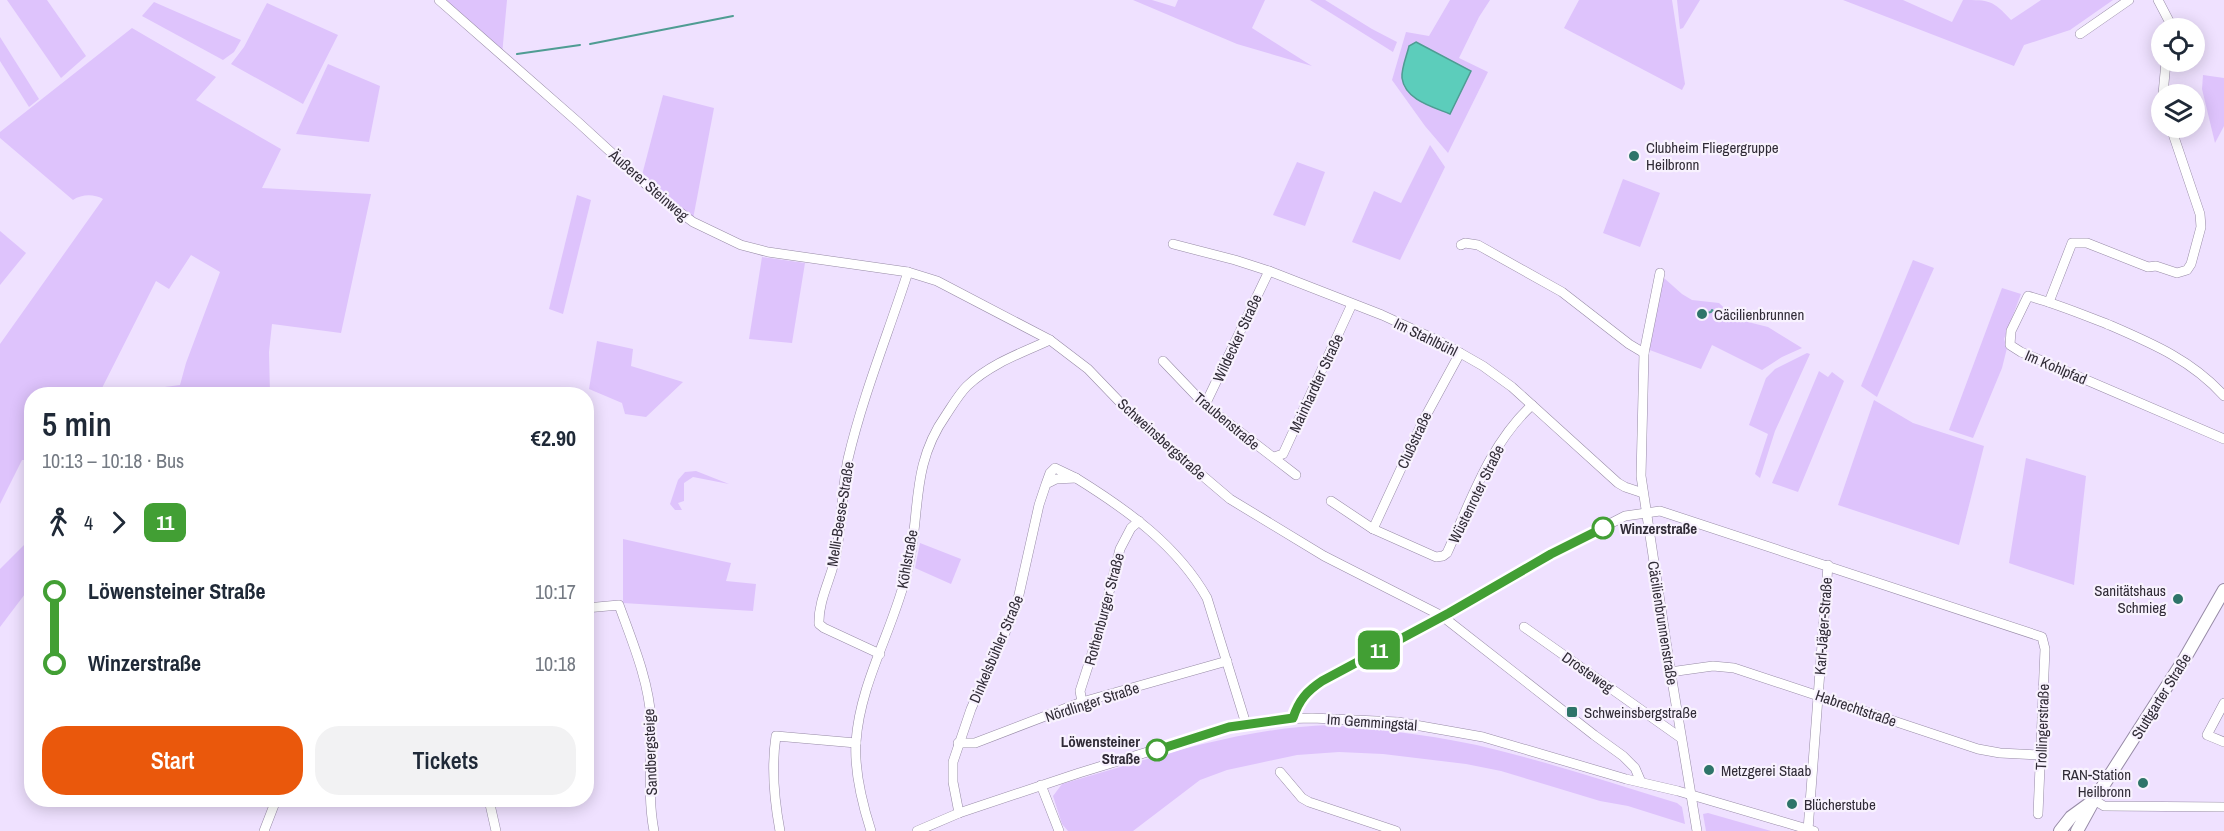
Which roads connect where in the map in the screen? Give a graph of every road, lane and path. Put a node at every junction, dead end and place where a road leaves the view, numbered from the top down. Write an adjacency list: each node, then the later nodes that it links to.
1 (439, 0): 10 (street, Äußerer Steinweg)
2 (2129, 0): 5 (street)
3 (2158, 0): 4 (street)
4 (2167, 18)
5 (2080, 34)
6 (2175, 138): 12 (street)
7 (1173, 244): 9 (street, Im Stahlbühl)
8 (1461, 245): 16 (street)
9 (1269, 271): 13 (street, Im Stahlbühl); 19 (street, Wildecker Straße)
10 (908, 272): 14 (street, Schweinsbergstraße); 34 (street, Melli-Beese-Straße)
11 (1660, 273): 16 (street, Cäcilienbrunnenstraße)
12 (2049, 302): 18 (street, Im Kohlpfad); 21 (street, Im Kohlpfad)
13 (1352, 304): 15 (street, Im Stahlbühl); 22 (street, Mainhardter Straße)
14 (1050, 340): 32 (street, Schweinsbergstraße); 34 (street, Köhlstraße)
15 (1460, 353): 20 (street, Im Stahlbühl); 28 (street, Clußstraße)
16 (1644, 353): 24 (street, Cäcilienbrunnenstraße)
17 (1163, 361): 19 (street, Traubenstraße)
18 (2224, 396)
19 (1205, 405): 22 (street, Traubenstraße)
20 (1532, 405): 24 (street, Im Stahlbühl); 28 (street, Wüstenroter Straße)
21 (2224, 439)
22 (1274, 457): 23 (street, Traubenstraße)
23 (1296, 474)
24 (1643, 493): 26 (street, Cäcilienbrunnenstraße)
25 (1331, 501): 28 (street)
26 (1647, 513): 29 (street); 32 (street); 36 (street, Cäcilienbrunnenstraße)
27 (1139, 521): 35 (street); 38 (street, Rothenburger Straße); 45 (street, Dinkelsbühler Straße)
28 (1373, 529)
29 (1828, 566): 37 (street, Karl-Jäger-Straße); 46 (street, Trollingerstraße)
30 (2224, 590): 51 (main road, Stuttgarter Straße)
31 (594, 607): 60 (street, Sandbergsteige)
32 (1442, 616): 40 (street); 48 (street, Schweinsbergstraße)
33 (1524, 627): 42 (street, Drosteweg)
34 (880, 654): 44 (street, Köhlstraße)
35 (1227, 661): 38 (street, Nördlinger Straße); 41 (street)
36 (1670, 672): 37 (street, Habrechtstraße); 42 (street, Cäcilienbrunnenstraße)
37 (1818, 695): 46 (street, Habrechtstraße); 57 (street, Karl-Jäger-Straße)
38 (1082, 702): 45 (street, Nördlinger Straße)
39 (2224, 702): 43 (street)
40 (1293, 718): 41 (street, Im Gemmingstal); 48 (street, Im Gemmingstal)
41 (1246, 724): 49 (street, Im Gemmingstal)
42 (1681, 738): 50 (street, Cäcilienbrunnenstraße)
43 (2224, 742)
44 (856, 743): 61 (street); 62 (street, Köhlstraße)
45 (958, 743): 55 (street, Dinkelsbühler Straße)
46 (2041, 755): 56 (street, Trollingerstraße)
47 (1280, 772): 65 (street)
48 (1641, 782): 50 (street, Im Gemmingstal)
49 (1041, 785): 55 (street, Im Gemmingstal); 64 (street)
50 (1692, 795): 57 (street, Im Gemmingstal); 66 (street, Cäcilienbrunnenstraße)
51 (2094, 800): 54 (street); 67 (main road, Stuttgarter Straße); 68 (main road, Stuttgarter Straße)
52 (273, 807): 58 (street)
53 (491, 807): 59 (street)
54 (2224, 807)
55 (959, 813): 63 (street, Im Gemmingstal)
56 (2038, 814)
57 (1811, 830)
58 (264, 831)
59 (496, 831)
60 (654, 831)
61 (780, 831)
62 (872, 831)
63 (917, 831)
64 (1059, 831)
65 (1396, 831)
66 (1697, 831)
67 (2060, 831)
68 (2076, 831)

